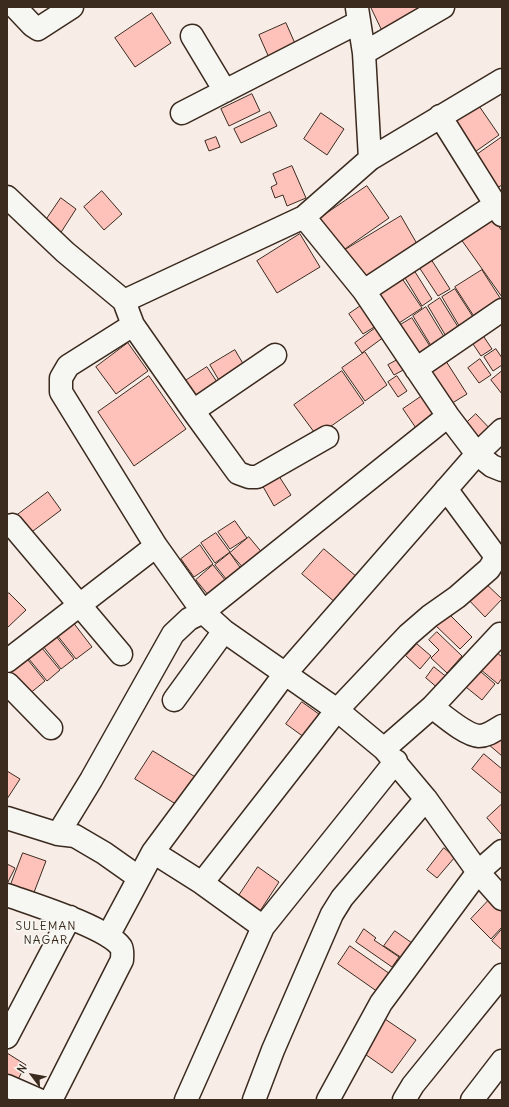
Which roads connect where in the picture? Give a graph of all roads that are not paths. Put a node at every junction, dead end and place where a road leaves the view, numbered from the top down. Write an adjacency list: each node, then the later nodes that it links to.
1 (15, 7): 2 (street)
2 (72, 7)
3 (443, 7): 6 (street)
4 (358, 14): 6 (street); 8 (street)
5 (192, 36): 8 (street)
6 (364, 53): 11 (street)
7 (502, 80): 10 (street)
8 (225, 91): 9 (street)
9 (182, 113)
10 (440, 116): 11 (street); 13 (street)
11 (370, 159): 14 (street)
12 (7, 197): 16 (street)
13 (499, 210): 15 (street)
14 (304, 217): 15 (street); 16 (street)
15 (364, 291): 20 (street)
16 (124, 301): 18 (street)
17 (502, 310): 20 (street)
18 (133, 325): 21 (street); 29 (street)
19 (275, 355): 21 (street)
20 (416, 369): 22 (street)
21 (193, 411): 24 (street)
22 (448, 416): 25 (street); 31 (street)
23 (502, 430): 25 (street)
24 (327, 437)
25 (478, 454): 26 (street); 27 (street)
26 (502, 470)
27 (446, 489): 36 (street); 40 (street)
28 (12, 525): 30 (street)
29 (156, 546): 30 (street); 31 (street)
30 (79, 605): 34 (street); 35 (street)
31 (203, 612): 32 (street); 46 (street)
32 (224, 631): 36 (street); 38 (street)
33 (500, 634): 39 (street)
34 (121, 654)
35 (7, 661)
36 (284, 675): 40 (street); 48 (street)
37 (7, 684): 42 (street)
38 (174, 700)
39 (432, 707): 41 (street); 43 (street)
40 (338, 710): 43 (street); 51 (street)
41 (502, 726)
42 (51, 728)
43 (390, 755): 44 (street); 55 (street)
44 (426, 799): 49 (street); 64 (street)
45 (7, 818): 46 (street)
46 (58, 834): 50 (street)
47 (502, 851): 49 (street)
48 (153, 852): 50 (street); 51 (street)
49 (478, 872): 53 (street); 65 (street)
50 (138, 877): 56 (street)
51 (202, 883): 55 (street)
52 (7, 894): 54 (street)
53 (502, 899)
54 (70, 917): 56 (street); 58 (street)
55 (263, 927): 63 (street)
56 (108, 936): 62 (street)
57 (502, 975): 66 (street)
58 (7, 1038)
59 (502, 1061): 67 (street)
60 (7, 1086): 61 (street)
61 (39, 1100)
62 (51, 1100)
63 (186, 1100)
64 (254, 1100)
65 (328, 1100)
66 (404, 1100)
67 (472, 1100)

